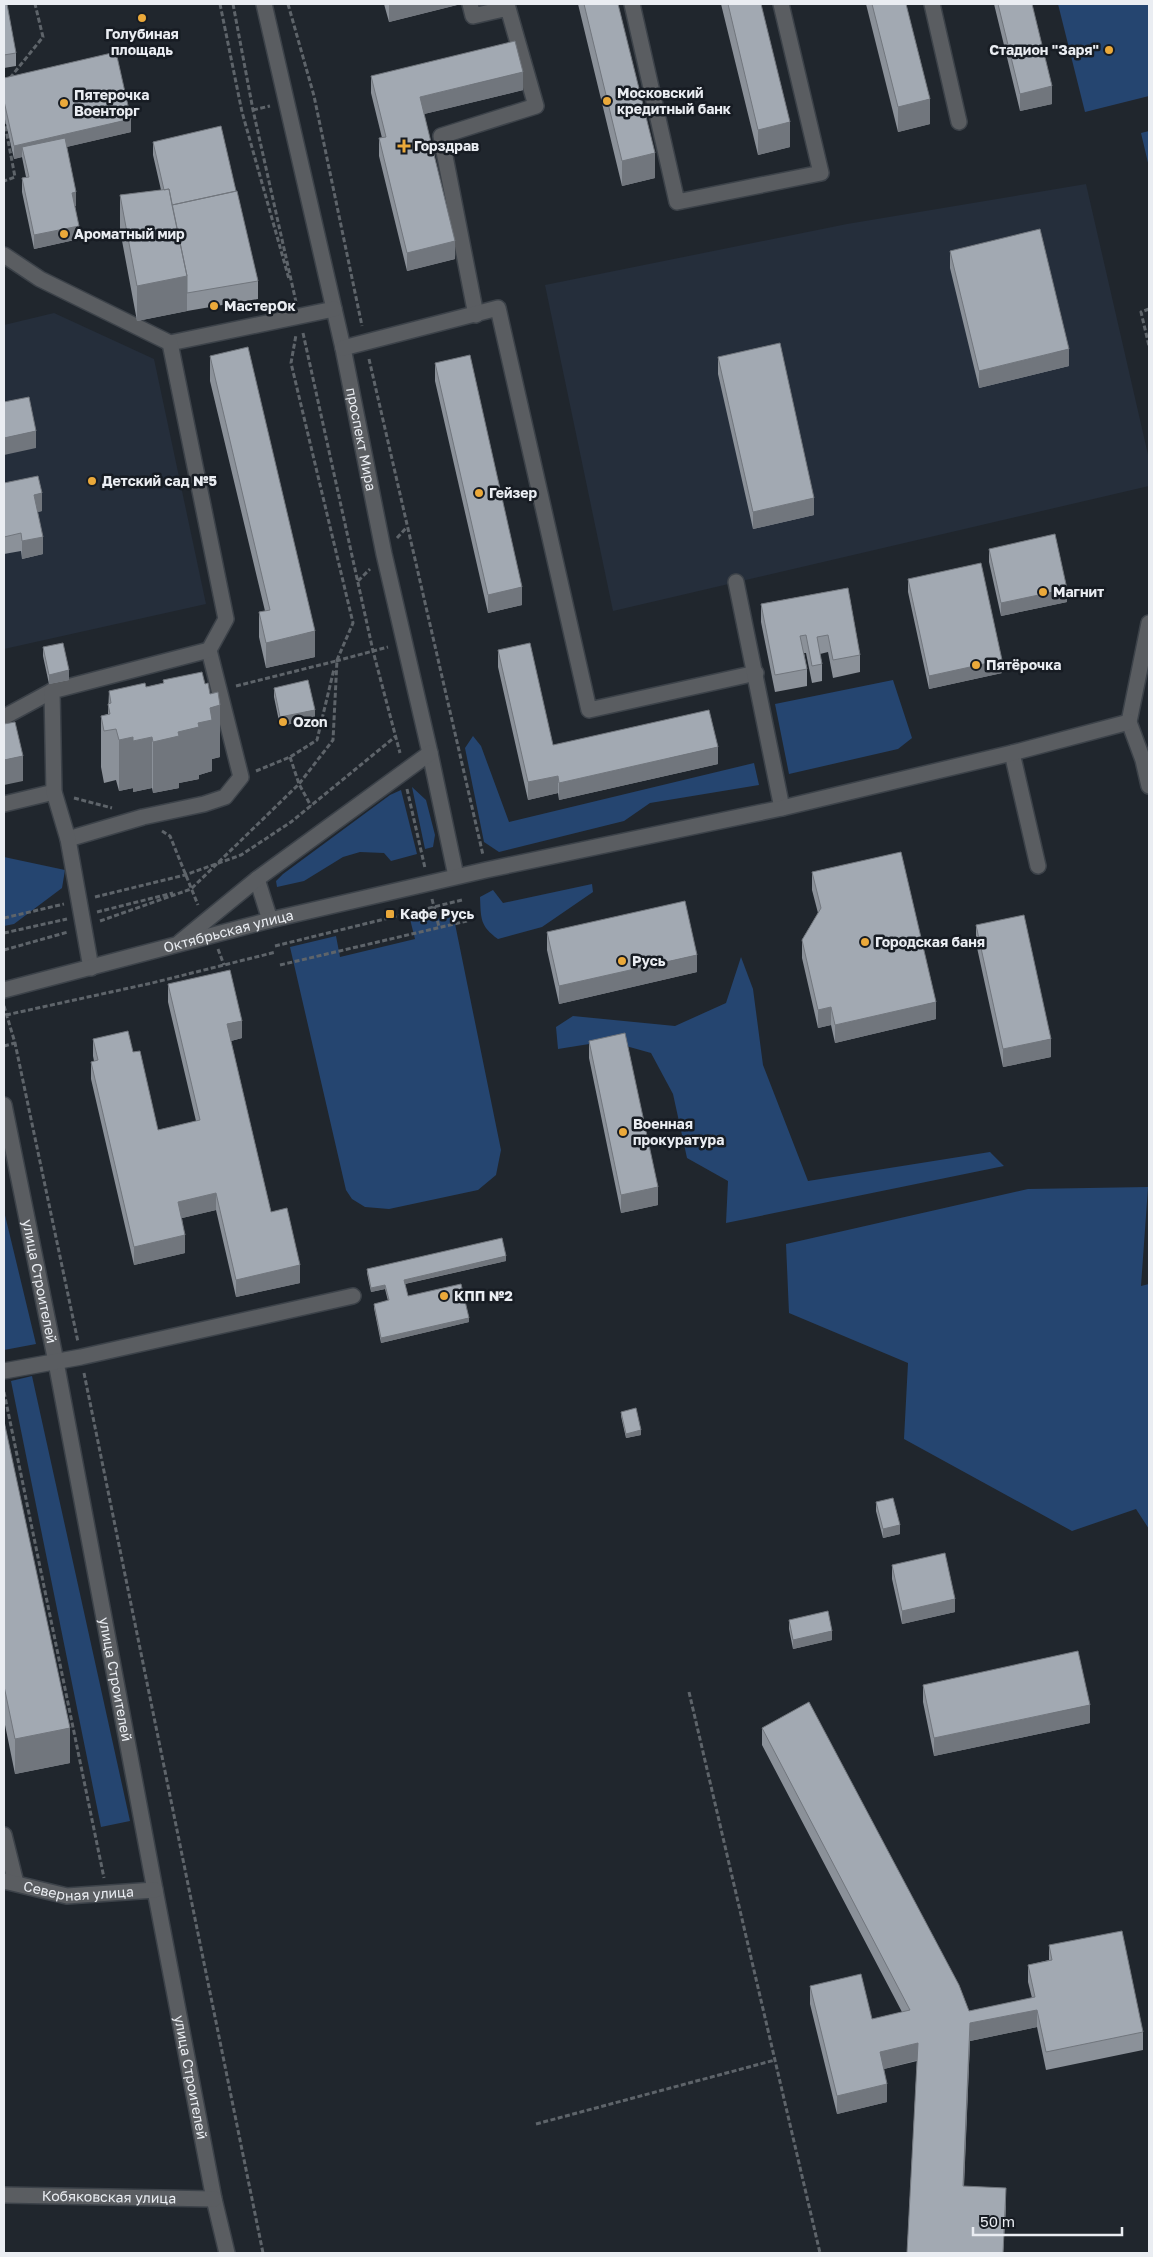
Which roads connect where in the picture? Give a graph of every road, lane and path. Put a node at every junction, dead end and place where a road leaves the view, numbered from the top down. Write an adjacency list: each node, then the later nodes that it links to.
1 (35, 4): 10 (path)
2 (220, 4): 18 (path)
3 (233, 4): 18 (path)
4 (264, 4): 15 (street, проспект Мира)
5 (288, 4): 19 (path)
6 (470, 4): 17 (street)
7 (632, 4): 8 (street)
8 (780, 4)
9 (932, 4): 12 (street)
10 (9, 79)
11 (4, 119): 13 (path)
12 (960, 122)
13 (4, 181)
14 (4, 255): 20 (street)
15 (334, 309): 18 (street); 22 (street, проспект Мира)
16 (1149, 309): 21 (path)
17 (476, 315): 19 (street); 29 (street)
18 (299, 317): 20 (street); 27 (path); 28 (path)
19 (366, 342): 22 (street); 50 (path)
20 (170, 343): 26 (street)
21 (1149, 346)
22 (342, 348): 25 (street, проспект Мира)
23 (736, 582): 29 (street)
24 (1149, 623): 33 (street)
25 (405, 643): 27 (path); 35 (street, проспект Мира)
26 (209, 650): 30 (street); 31 (street)
27 (373, 651): 28 (path); 34 (path)
28 (336, 660): 30 (path); 37 (path); 40 (path)
29 (756, 673): 45 (street)
30 (220, 689): 39 (street)
31 (52, 691): 32 (street); 42 (street)
32 (4, 717)
33 (1129, 722): 36 (street, Октябрьская улица); 41 (street)
34 (396, 736): 38 (path); 44 (path)
35 (430, 753): 38 (street); 52 (street, проспект Мира)
36 (1012, 753): 45 (street, Октябрьская улица); 49 (street)
37 (290, 757): 39 (path); 40 (path)
38 (403, 771): 53 (street); 54 (path)
39 (241, 777): 46 (street)
40 (299, 784): 44 (path); 48 (path)
41 (1149, 786)
42 (54, 792): 43 (street); 46 (path); 47 (street)
43 (4, 804)
44 (311, 806): 48 (path)
45 (782, 808): 50 (street, Октябрьская улица)
46 (143, 817): 47 (street); 51 (path)
47 (68, 839): 57 (street)
48 (216, 864): 51 (path); 55 (path)
49 (1038, 866)
50 (486, 870): 52 (street, Октябрьская улица)
51 (185, 875): 55 (path); 57 (path)
52 (456, 876): 54 (street, Октябрьская улица)
53 (257, 879): 60 (street); 62 (street)
54 (428, 883): 58 (path); 60 (street, Октябрьская улица)
55 (191, 889): 62 (path); 63 (path)
56 (462, 900): 58 (path)
57 (79, 901): 59 (path); 63 (street)
58 (433, 907): 64 (path); 67 (path)
59 (4, 918)
60 (270, 920): 65 (street, Октябрьская улица)
61 (467, 921): 64 (path)
62 (205, 922): 66 (street)
63 (84, 927): 68 (path); 72 (street)
64 (439, 927): 71 (path)
65 (212, 936): 66 (street, Октябрьская улица); 70 (path)
66 (175, 946): 72 (street, Октябрьская улица)
67 (275, 946)
68 (4, 950)
69 (276, 952): 70 (path)
70 (224, 965): 75 (path)
71 (280, 965)
72 (91, 968): 73 (street, Октябрьская улица)
73 (4, 990)
74 (4, 1003): 75 (path)
75 (6, 1015): 76 (path)
76 (15, 1043): 77 (path); 81 (path)
77 (4, 1046)
78 (4, 1105): 79 (street, улица Строителей)
79 (7, 1139): 82 (street, улица Строителей)
80 (353, 1296): 81 (street)
81 (81, 1357): 82 (street); 95 (path)
82 (56, 1362): 83 (street); 88 (street, улица Строителей)
83 (4, 1371)
84 (4, 1392): 89 (path)
85 (689, 1692): 90 (path)
86 (4, 1835): 87 (street)
87 (10, 1882): 89 (street, Северная улица)
88 (155, 1890): 89 (street, Северная улица); 93 (street, улица Строителей)
89 (107, 1893)
90 (775, 2060): 91 (path); 96 (path)
91 (536, 2124)
92 (4, 2195): 93 (street, Кобяковская улица)
93 (214, 2198): 94 (street, улица Строителей)
94 (227, 2253)
95 (264, 2253)
96 (820, 2253)

